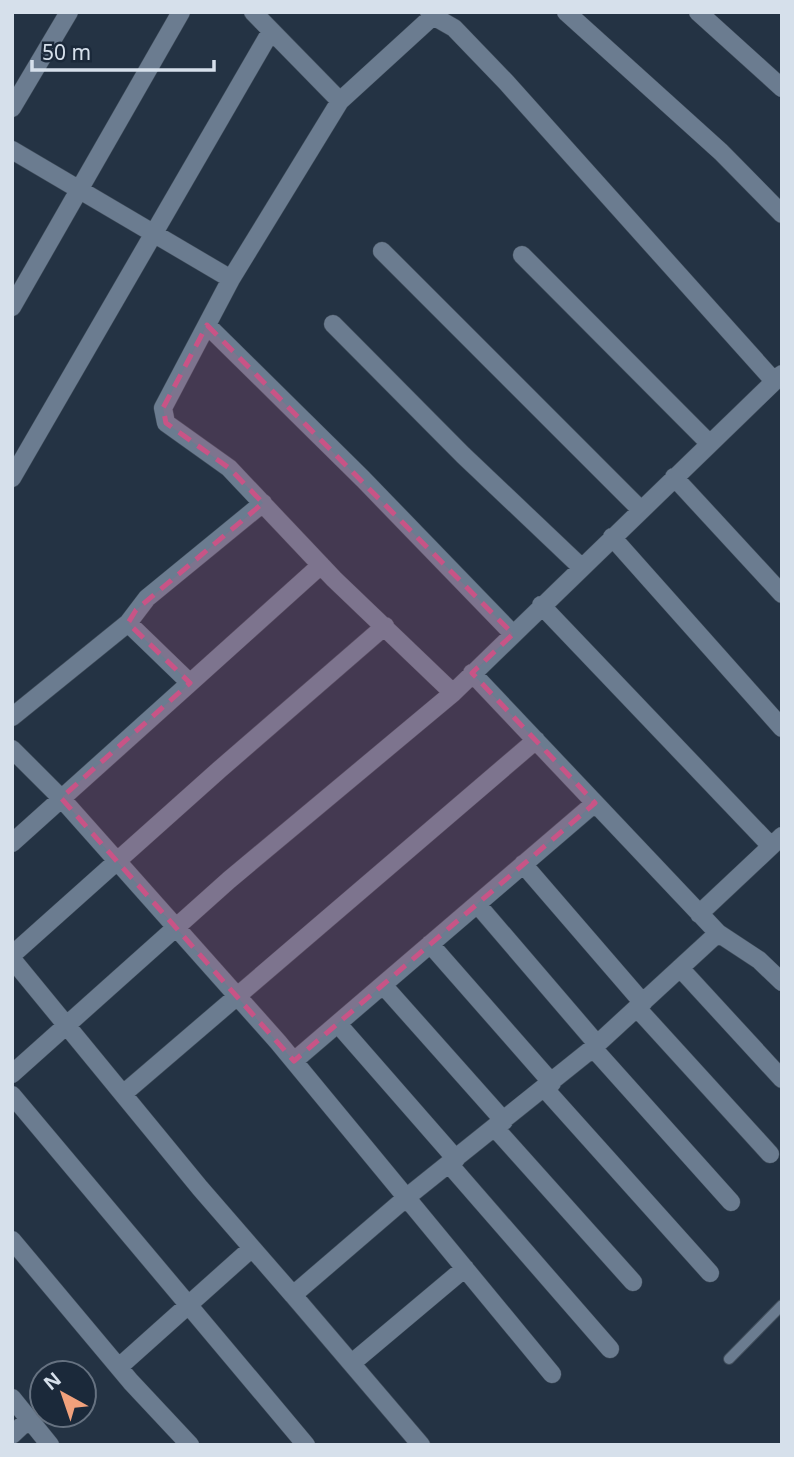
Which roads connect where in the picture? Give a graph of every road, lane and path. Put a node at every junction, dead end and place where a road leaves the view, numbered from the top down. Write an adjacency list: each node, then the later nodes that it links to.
1 (69, 12): 10 (street)
2 (181, 12): 12 (street)
3 (253, 12): 7 (street)
4 (566, 12): 13 (street)
5 (698, 12): 8 (street)
6 (431, 14): 9 (street); 21 (street)
7 (271, 31): 9 (street); 14 (street)
8 (782, 88)
9 (340, 101): 17 (street)
10 (12, 108)
11 (12, 150): 12 (street)
12 (80, 189): 14 (street); 18 (street)
13 (782, 214)
14 (154, 234): 17 (street); 24 (street)
15 (382, 251): 26 (street)
16 (522, 254): 22 (street)
17 (231, 279): 20 (street)
18 (12, 307)
19 (334, 324): 29 (street)
20 (207, 325): 25 (street); 34 (street)
21 (778, 378): 22 (street)
22 (709, 443): 23 (street)
23 (674, 477): 26 (street); 30 (street)
24 (12, 478)
25 (263, 503): 28 (street); 32 (street)
26 (640, 509): 27 (street)
27 (612, 537): 29 (street); 39 (street)
28 (321, 565): 33 (street); 36 (street)
29 (581, 567): 31 (street)
30 (782, 594)
31 (541, 605): 34 (street); 44 (street)
32 (128, 623): 36 (street); 38 (street)
33 (385, 626): 37 (street); 46 (street)
34 (513, 634): 35 (street)
35 (472, 673): 37 (street); 40 (street)
36 (190, 683): 42 (street)
37 (453, 693): 50 (street)
38 (12, 717)
39 (782, 728)
40 (536, 740): 43 (street); 57 (street)
41 (12, 749): 42 (street)
42 (61, 798): 45 (street); 46 (street)
43 (596, 803): 47 (street); 49 (street)
44 (776, 841): 49 (street)
45 (12, 843)
46 (118, 863): 50 (street); 53 (street)
47 (523, 864): 48 (street); 58 (street)
48 (477, 904): 52 (street); 61 (street)
49 (699, 914): 51 (street)
50 (177, 928): 57 (street); 60 (street)
51 (718, 933): 54 (street); 55 (street)
52 (430, 944): 56 (street); 65 (street)
53 (12, 957): 60 (street)
54 (680, 968): 58 (street); 64 (street)
55 (782, 982)
56 (383, 985): 59 (street); 68 (street)
57 (237, 996): 62 (street); 66 (street)
58 (640, 1005): 61 (street); 69 (street)
59 (338, 1024): 62 (street); 70 (street)
60 (68, 1026): 63 (street); 66 (street)
61 (595, 1046): 65 (street); 72 (street)
62 (294, 1061): 71 (street)
63 (12, 1074)
64 (782, 1079)
65 (549, 1086): 68 (street); 76 (street)
66 (123, 1094): 74 (street)
67 (12, 1095): 79 (street)
68 (499, 1125): 70 (street); 77 (street)
69 (770, 1154)
70 (453, 1161): 71 (street); 81 (street)
71 (407, 1197): 75 (street); 78 (street)
72 (731, 1202)
73 (12, 1240): 84 (street)
74 (252, 1248): 78 (street); 79 (street)
75 (465, 1268): 83 (street); 85 (street)
76 (710, 1273)
77 (633, 1282)
78 (293, 1295): 83 (street)
79 (189, 1304): 84 (street); 93 (street)
80 (782, 1305): 82 (lane)
81 (610, 1349)
82 (729, 1359)
83 (352, 1363): 94 (street)
84 (119, 1367): 92 (street)
85 (552, 1374)
86 (12, 1398): 87 (street)
87 (28, 1418)
88 (28, 1420): 90 (street)
89 (37, 1429): 91 (street)
90 (12, 1436)
91 (50, 1445)
92 (190, 1445)
93 (306, 1445)
94 (421, 1445)

